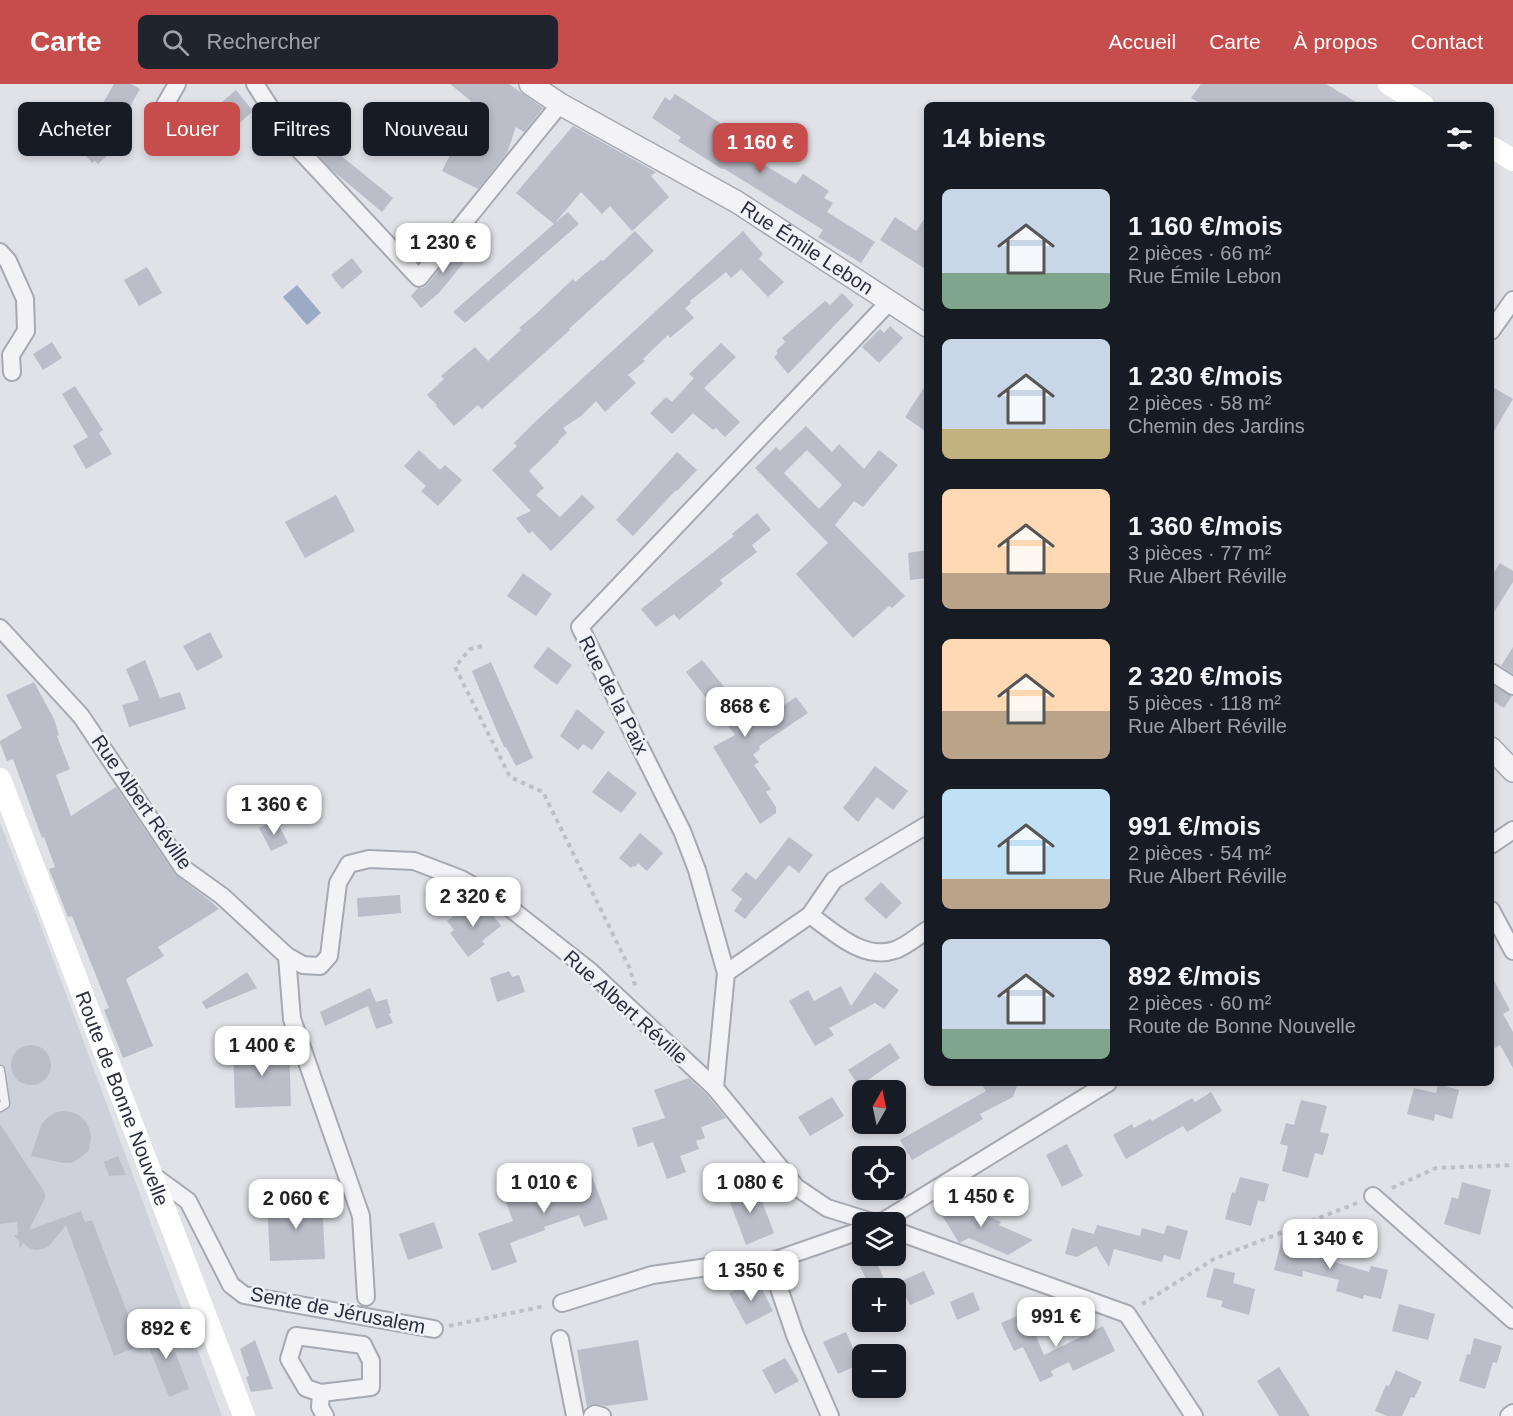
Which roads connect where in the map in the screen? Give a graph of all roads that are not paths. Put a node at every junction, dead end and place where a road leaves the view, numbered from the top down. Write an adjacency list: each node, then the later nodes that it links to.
1 (177, 84): 5 (street)
2 (255, 84): 7 (street)
3 (530, 84): 7 (street, Rue Émile Lebon)
4 (1389, 84): 6 (main road)
5 (167, 102)
6 (1418, 102)
7 (560, 104): 12 (street, Rue Émile Lebon)
8 (1494, 149): 9 (main road)
9 (1513, 160)
10 (0, 252): 15 (street)
11 (1513, 300): 14 (street)
12 (889, 302): 13 (street, Rue Émile Lebon); 30 (street, Rue de la Paix)
13 (924, 324)
14 (1494, 327)
15 (12, 372)
16 (0, 628): 29 (street, Rue Albert Réville)
17 (1494, 674): 18 (street)
18 (1513, 686)
19 (1494, 751): 20 (street)
20 (1513, 771)
21 (0, 779): 35 (main road, Route de Bonne Nouvelle)
22 (924, 827): 25 (street)
23 (1513, 830): 24 (street)
24 (1494, 843)
25 (810, 915): 27 (street); 30 (street)
26 (1494, 916): 28 (street)
27 (924, 932)
28 (1513, 951)
29 (287, 956): 33 (street, Rue Albert Réville); 42 (street)
30 (726, 973): 33 (street, Rue de la Paix)
31 (0, 1070): 34 (lane)
32 (1103, 1086): 37 (street)
33 (715, 1088): 38 (street, Rue Albert Réville)
34 (0, 1107)
35 (151, 1173): 45 (street, Sente de Jérusalem); 49 (main road, Route de Bonne Nouvelle)
36 (1373, 1196): 44 (street)
37 (898, 1212)
38 (852, 1216)
39 (852, 1233): 41 (street)
40 (906, 1235): 55 (street)
41 (770, 1262): 43 (street); 54 (street)
42 (366, 1298)
43 (562, 1303)
44 (1513, 1320)
45 (434, 1329)
46 (560, 1339): 51 (street)
47 (321, 1393): 47 (street); 50 (street)
48 (1513, 1413): 56 (street)
49 (244, 1416)
50 (325, 1416)
51 (575, 1416)
52 (591, 1416): 53 (street)
53 (602, 1416)
54 (830, 1416)
55 (1194, 1416)
56 (1509, 1416)

